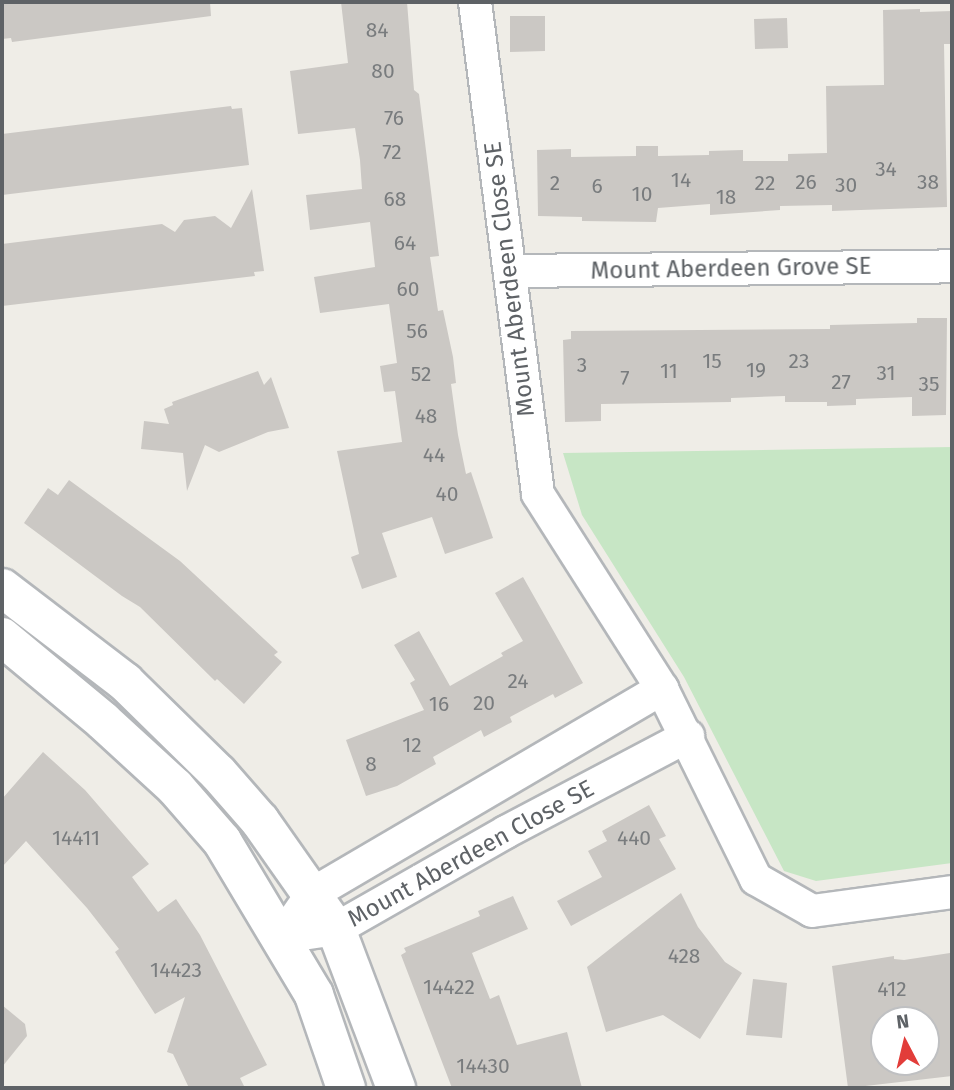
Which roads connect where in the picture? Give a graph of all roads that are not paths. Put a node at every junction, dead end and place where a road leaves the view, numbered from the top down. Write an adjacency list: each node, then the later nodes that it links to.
1 (475, 2): 3 (street, Mount Aberdeen Close SE)
2 (952, 266): 3 (street, Mount Aberdeen Grove SE)
3 (510, 271): 6 (street, Mount Aberdeen Close SE)
4 (2, 588): 9 (street)
5 (2, 637): 11 (street)
6 (662, 689): 7 (street, Mount Aberdeen Close SE); 9 (street, Mount Aberdeen Close SE)
7 (688, 736): 8 (street, Mount Aberdeen Close SE); 10 (street, Mount Aberdeen Close SE)
8 (952, 892)
9 (312, 894): 10 (street); 11 (street, Mount Aberdeen Close SE)
10 (336, 929): 11 (street, Mount Aberdeen Close SE); 13 (street)
11 (282, 937): 12 (street)
12 (346, 1088)
13 (396, 1088)

